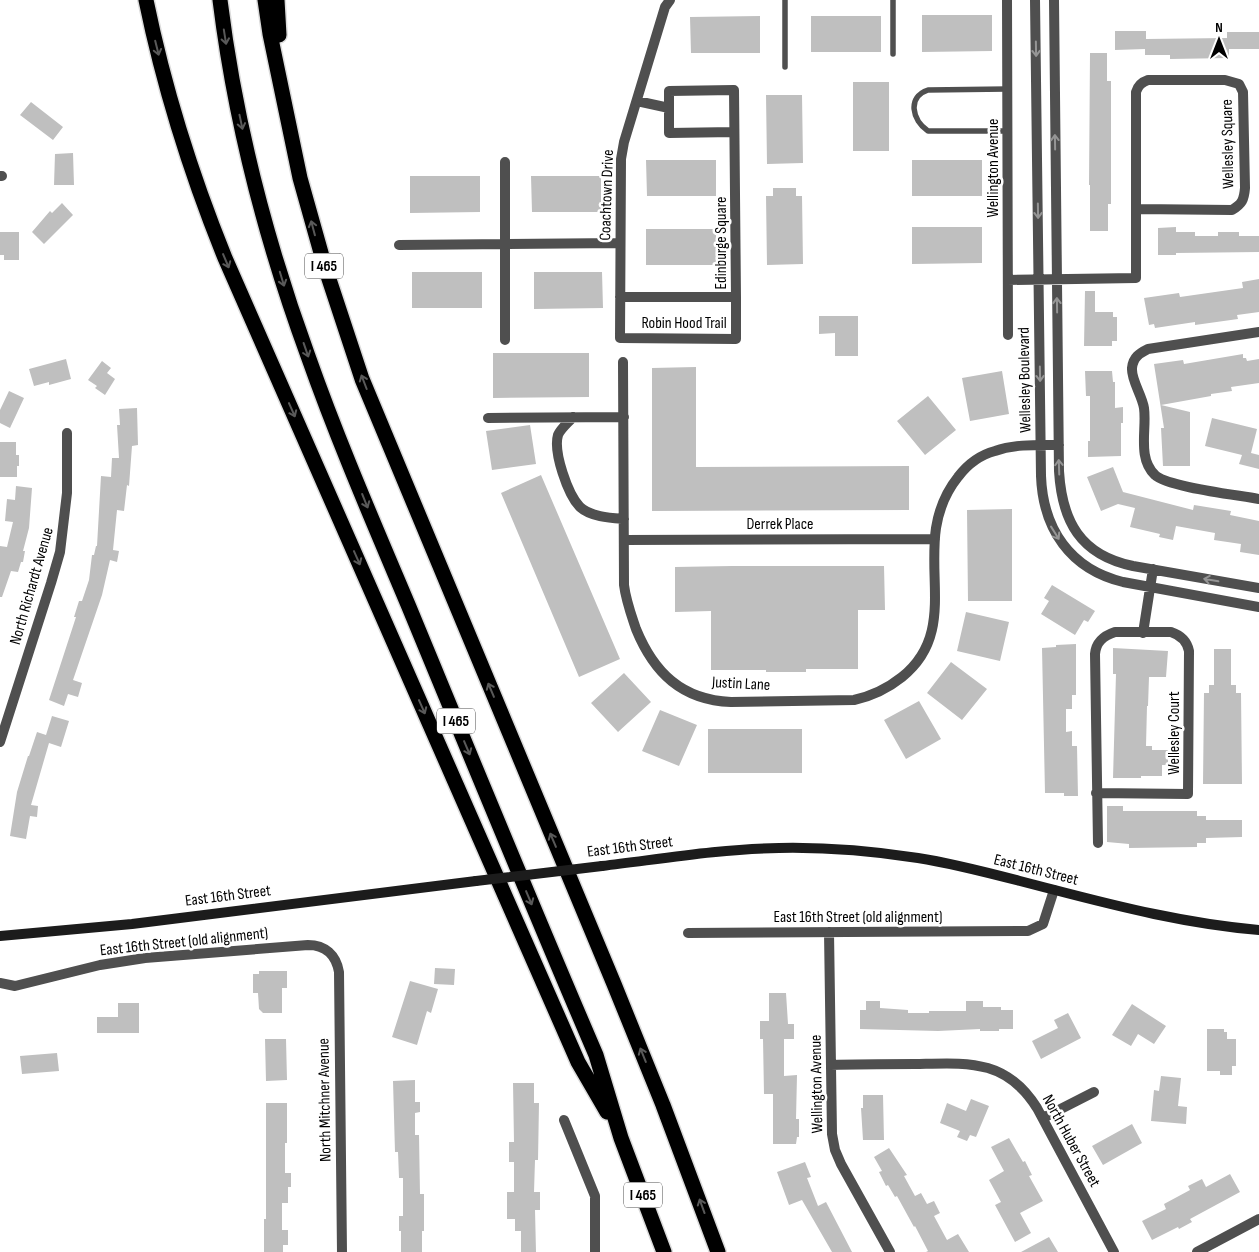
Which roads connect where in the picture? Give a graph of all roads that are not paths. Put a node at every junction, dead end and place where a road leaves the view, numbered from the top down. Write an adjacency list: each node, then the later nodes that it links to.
1 (146, 0): 63 (highway, one-way to 63)
2 (220, 0): 63 (highway, I 465, one-way to 63)
3 (265, 0): 14 (highway, I 465)
4 (277, 0): 14 (highway)
5 (670, 0): 15 (street, Coachtown Drive)
6 (785, 0): 12 (lane)
7 (893, 0): 11 (lane)
8 (1007, 0): 13 (street, Wellington Avenue)
9 (1035, 0): 25 (street, Wellesley Boulevard, one-way to 25)
10 (1054, 0): 26 (street, Wellesley Boulevard, one-way to 10)
11 (893, 54)
12 (786, 68)
13 (1007, 89): 17 (street, Wellington Avenue); 17 (lane)
14 (284, 99): 68 (highway, I 465, one-way to 14)
15 (637, 101): 16 (street); 21 (street, Coachtown Drive)
16 (669, 108): 18 (street, Edinburge Square); 18 (street, Edinburge Square)
17 (1008, 131): 24 (street, Wellington Avenue)
18 (734, 132): 28 (street, Edinburge Square)
19 (505, 162): 22 (street)
20 (1137, 209): 20 (street, Wellesley Square); 26 (street)
21 (620, 243): 22 (street); 27 (street, Coachtown Drive)
22 (505, 244): 23 (street); 32 (street)
23 (399, 245)
24 (1008, 280): 25 (street); 30 (street, Wellington Avenue)
25 (1038, 280): 26 (street); 38 (street, Wellesley Boulevard, one-way to 38)
26 (1057, 280): 39 (street, Wellesley Boulevard, one-way to 26)
27 (620, 297): 28 (street, Edinburge Square); 31 (street, Coachtown Drive)
28 (736, 297): 31 (street, Robin Hood Trail)
29 (1259, 332): 40 (street)
30 (1008, 335)
31 (620, 338)
32 (505, 340)
33 (623, 362): 35 (street, Justin Lane)
34 (573, 417): 35 (street); 36 (street); 41 (street)
35 (624, 417): 41 (street, Justin Lane)
36 (488, 418)
37 (67, 433): 49 (street, North Richardt Avenue)
38 (1040, 445): 39 (street, Justin Lane); 42 (street, Justin Lane); 45 (street, Wellesley Boulevard, one-way to 45)
39 (1059, 445): 44 (street, Wellesley Boulevard, one-way to 39)
40 (1259, 499)
41 (624, 519): 43 (street, Justin Lane)
42 (935, 539): 43 (street, Derrek Place); 43 (street, Justin Lane)
43 (624, 540)
44 (1153, 570): 45 (street); 46 (street, Wellesley Boulevard, one-way to 44)
45 (1151, 588): 47 (street, Wellesley Boulevard); 48 (street)
46 (1259, 588)
47 (1259, 607)
48 (1143, 633): 50 (street); 50 (street, Wellesley Court)
49 (0, 742)
50 (1096, 793): 51 (street)
51 (1098, 843)
52 (1054, 890): 53 (street, East 16th Street); 54 (street, East 16th Street (old alignment)); 56 (street, East 16th Street, bridge)
53 (1259, 930)
54 (830, 932): 55 (street, East 16th Street (old alignment)); 59 (street, Wellington Avenue)
55 (688, 933)
56 (0, 936)
57 (328, 951): 58 (street, East 16th Street (old alignment)); 65 (street, North Mitchner Avenue)
58 (0, 984)
59 (830, 1065): 61 (street, North Huber Street); 69 (street, Wellington Avenue)
60 (1094, 1092): 61 (street)
61 (1043, 1118): 70 (street, North Huber Street)
62 (564, 1120): 66 (street)
63 (621, 1138): 67 (highway, I 465)
64 (1259, 1220): 71 (street)
65 (342, 1252)
66 (595, 1252)
67 (664, 1252)
68 (718, 1252)
69 (890, 1252)
70 (1114, 1252)
71 (1197, 1252)

